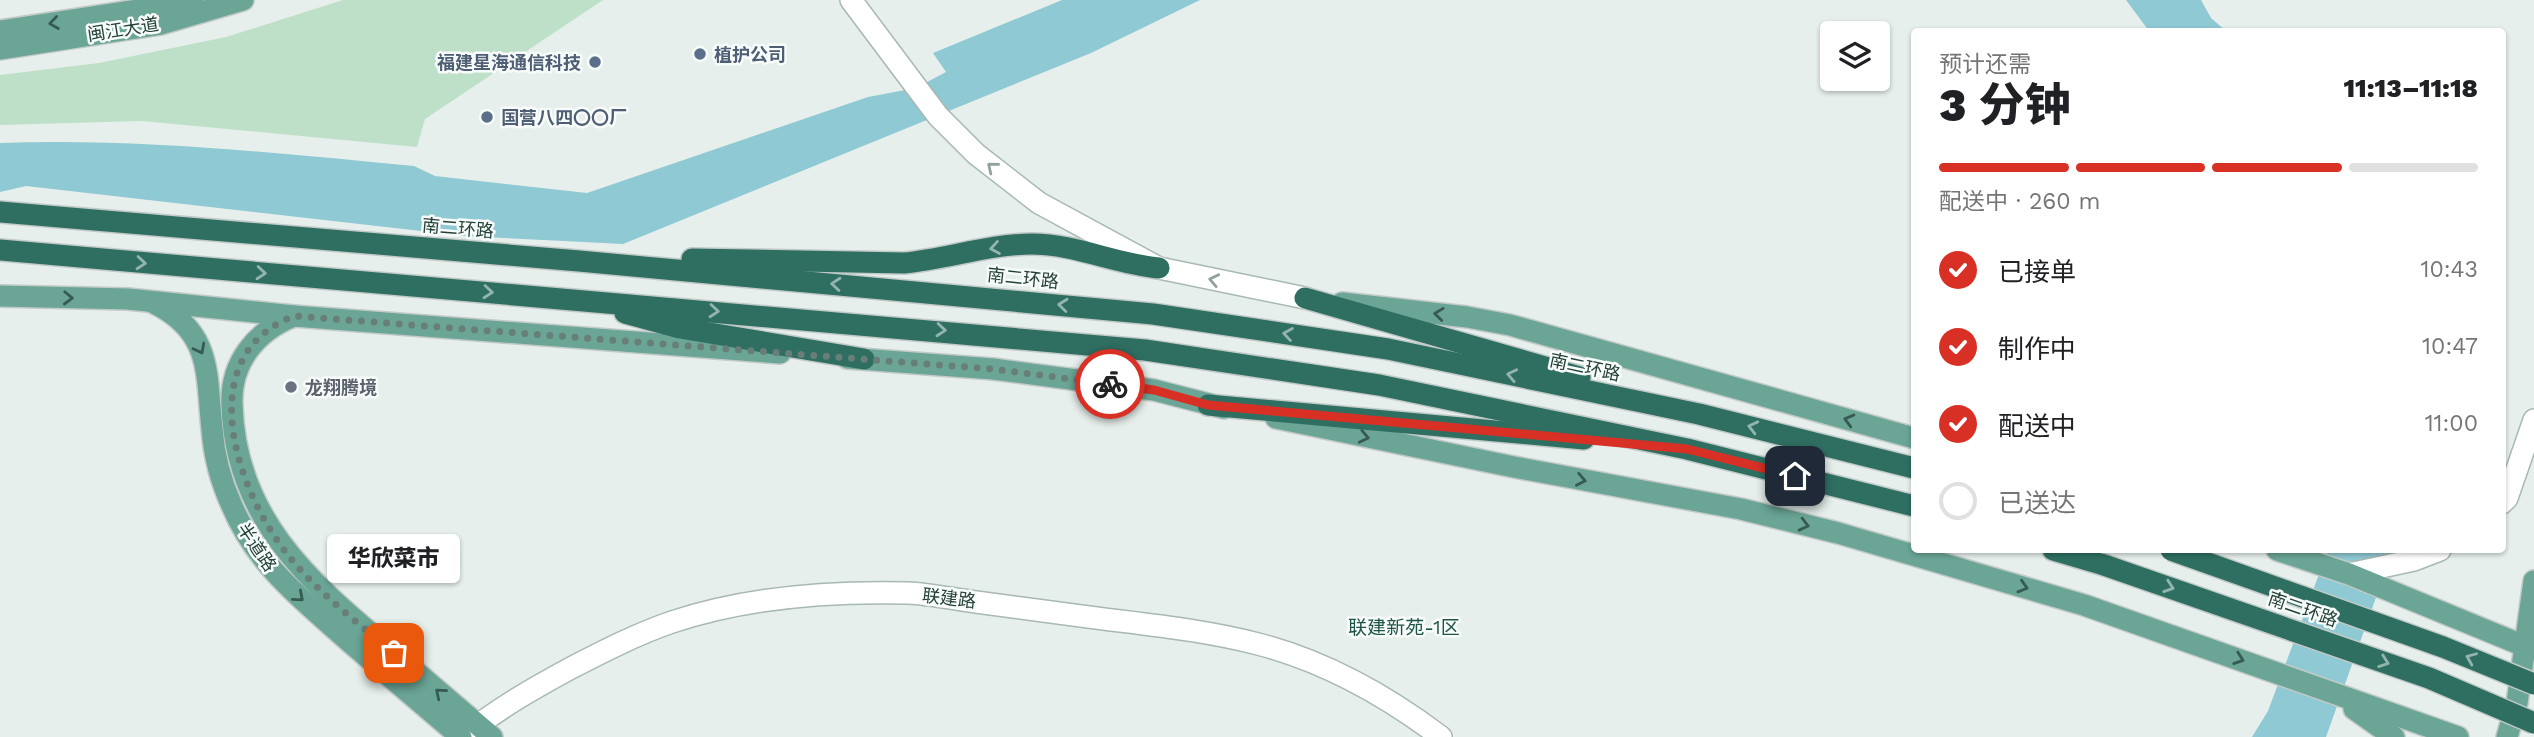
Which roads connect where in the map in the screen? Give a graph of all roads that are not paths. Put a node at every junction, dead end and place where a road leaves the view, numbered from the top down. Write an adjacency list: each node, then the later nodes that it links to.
1 (193, 0): 4 (main road, 闽江大道, one-way to 4)
2 (243, 0): 5 (main road, 闽江大道)
3 (851, 0): 9 (street, one-way to 3)
4 (0, 31)
5 (0, 49)
6 (0, 212): 8 (highway, 南二环路)
7 (0, 250): 12 (highway, one-way to 12)
8 (579, 261): 9 (highway, one-way to 8); 17 (highway, 南二环路, one-way to 8)
9 (1158, 268): 11 (street, one-way to 9)
10 (0, 296): 13 (main road, one-way to 13)
11 (1305, 298): 17 (highway); 19 (main road, one-way to 11)
12 (572, 299): 15 (highway); 20 (highway, one-way to 20)
13 (152, 302): 14 (main road); 34 (main road, 半道路, one-way to 34)
14 (294, 316): 15 (main road); 34 (main road, 半道路, one-way to 14)
15 (864, 359): 16 (main road)
16 (1208, 405): 20 (highway); 32 (main road, one-way to 32)
17 (1699, 414): 21 (highway, 南二环路, one-way to 17)
18 (2534, 420): 22 (street)
19 (1911, 437)
20 (1687, 449): 23 (highway)
21 (1911, 467)
22 (2506, 499)
23 (1911, 505)
24 (2063, 553): 33 (highway, 南二环路, one-way to 33, bridge)
25 (2179, 553): 31 (highway, 南二环路, one-way to 25, bridge)
26 (2287, 553): 28 (main road)
27 (2433, 553): 28 (street)
28 (2349, 574): 30 (main road)
29 (2534, 581): 30 (main road)
30 (2530, 648): 38 (main road)
31 (2534, 684)
32 (2323, 689): 36 (main road); 37 (main road)
33 (2534, 723)
34 (473, 734): 35 (street, 联建路)
35 (1441, 737)
36 (2394, 737)
37 (2458, 737)
38 (2507, 737)

